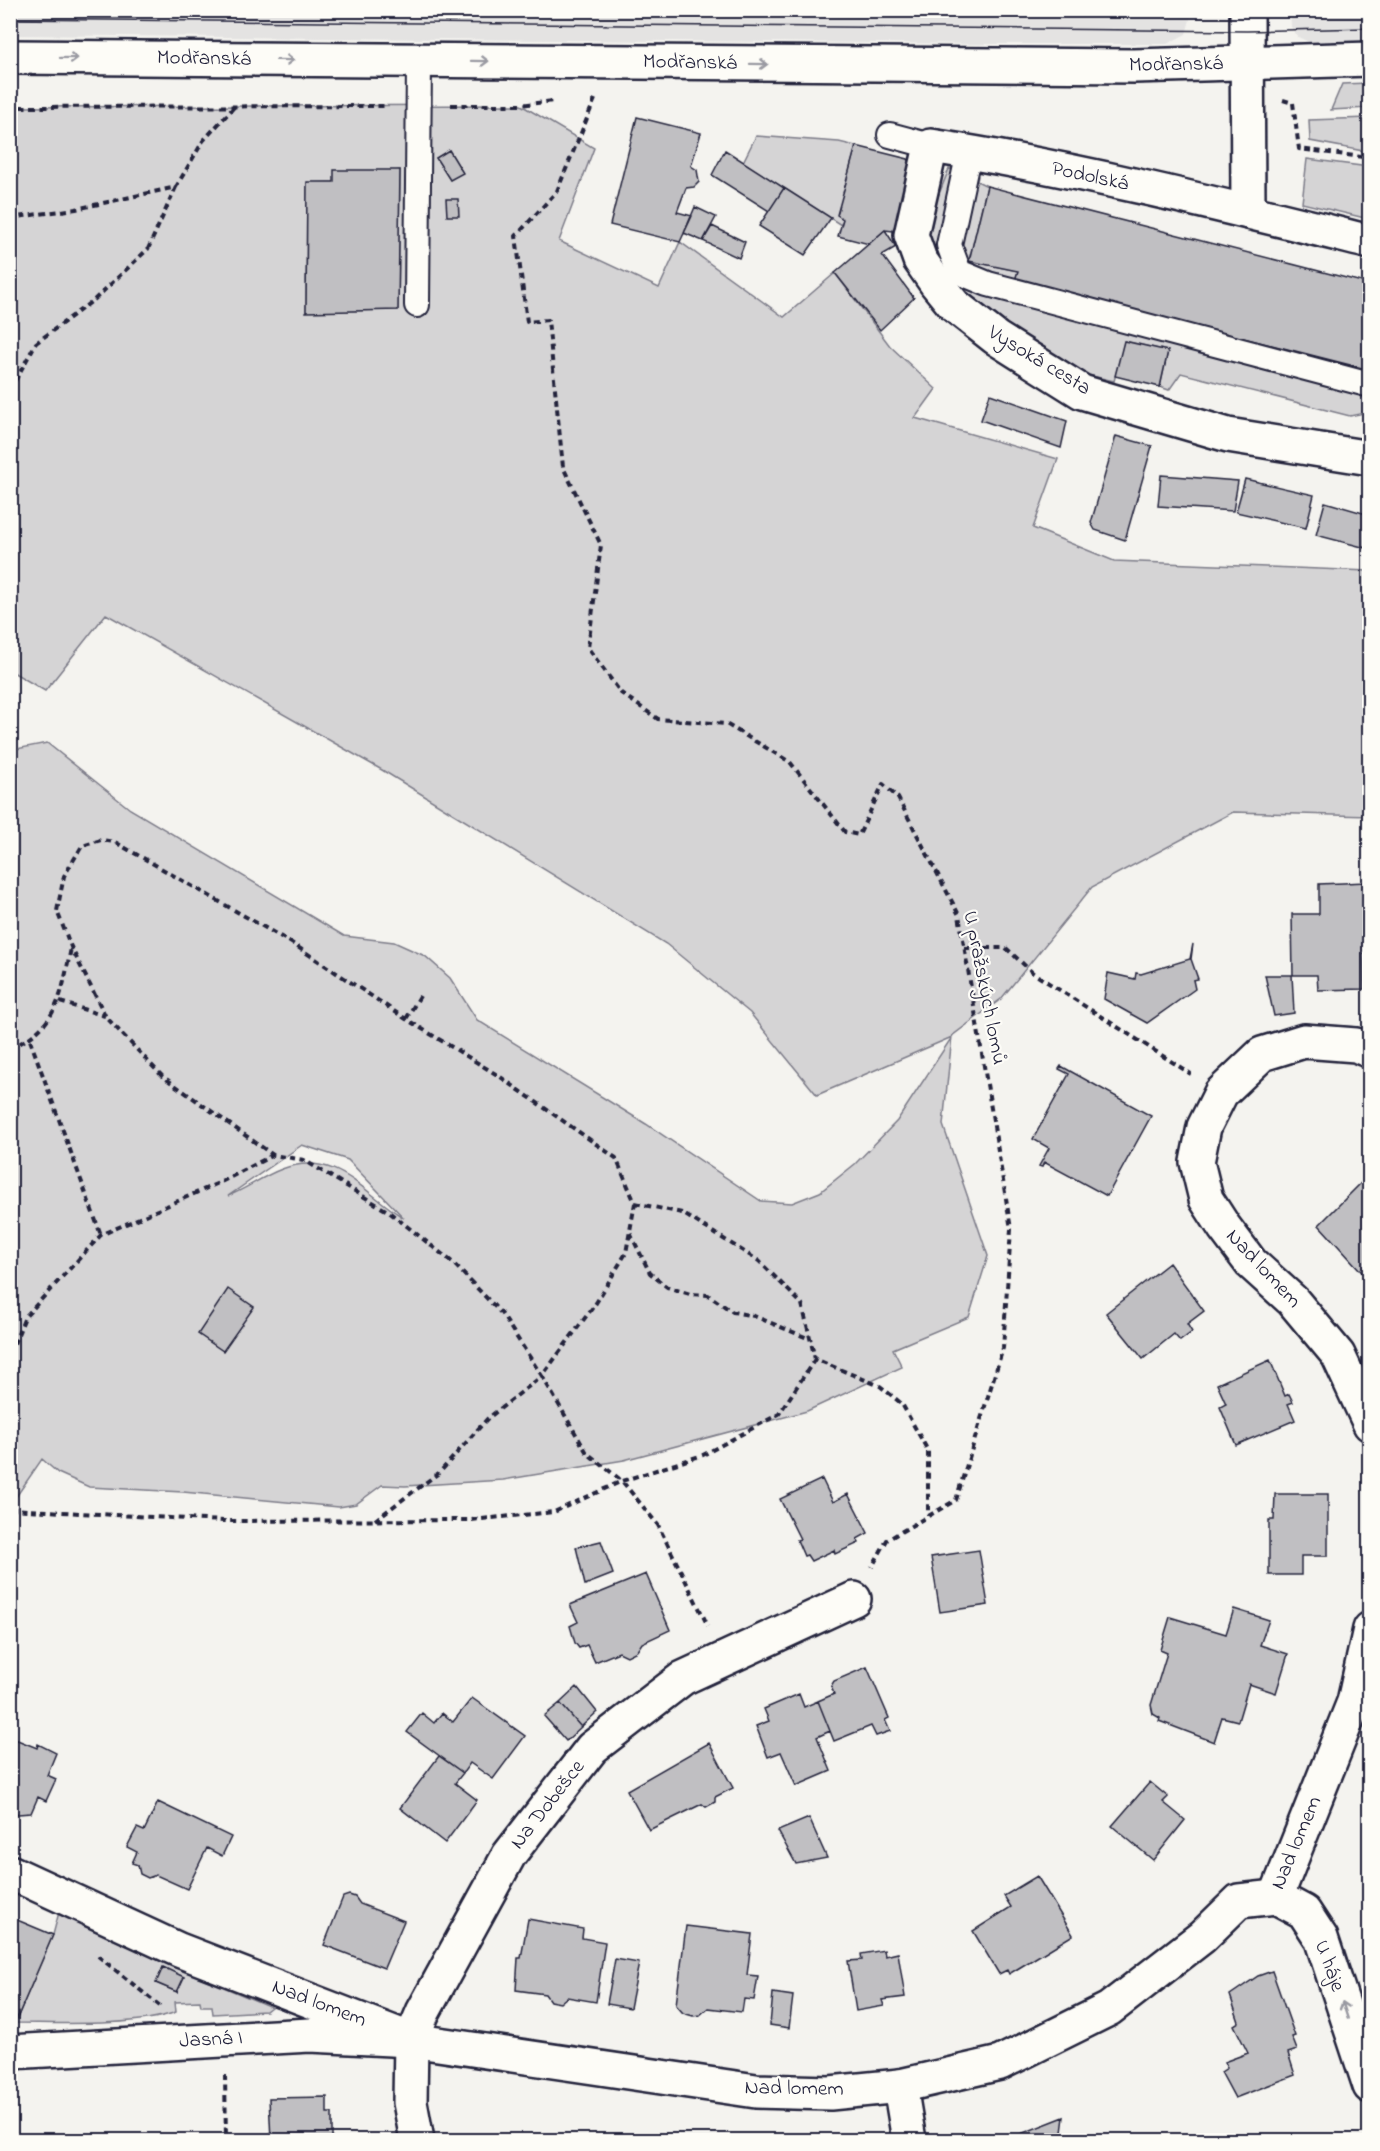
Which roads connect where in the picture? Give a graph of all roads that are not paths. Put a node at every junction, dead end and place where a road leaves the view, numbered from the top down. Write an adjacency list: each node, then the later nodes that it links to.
1 (1247, 10): 5 (street)
2 (10, 57): 4 (street, Modřanská, one-way to 4)
3 (1370, 59): 5 (street, Modřanská)
4 (419, 61): 5 (street, Modřanská, one-way to 5); 11 (lane)
5 (1247, 64): 9 (street)
6 (890, 135): 7 (lane)
7 (931, 146): 8 (street, Podolská); 13 (street, Vysoká cesta)
8 (969, 152): 9 (street, Podolská); 12 (lane)
9 (1248, 212): 10 (street, Podolská)
10 (1370, 242)
11 (417, 305)
12 (1370, 385)
13 (1370, 458)
14 (1370, 1051): 15 (street, Nad lomem)
15 (1370, 1424)
16 (854, 1599): 20 (street, Na Dobešce)
17 (1370, 1629): 19 (street, Nad lomem)
18 (10, 1872): 20 (street, Nad lomem)
19 (1276, 1897): 22 (street, Nad lomem); 23 (street, U háje, one-way to 19)
20 (411, 2040): 21 (street, Jasná I); 22 (street, Nad lomem); 24 (street, Na Dobešce)
21 (10, 2052)
22 (900, 2086): 25 (street)
23 (1370, 2086)
24 (417, 2140)
25 (909, 2140)

